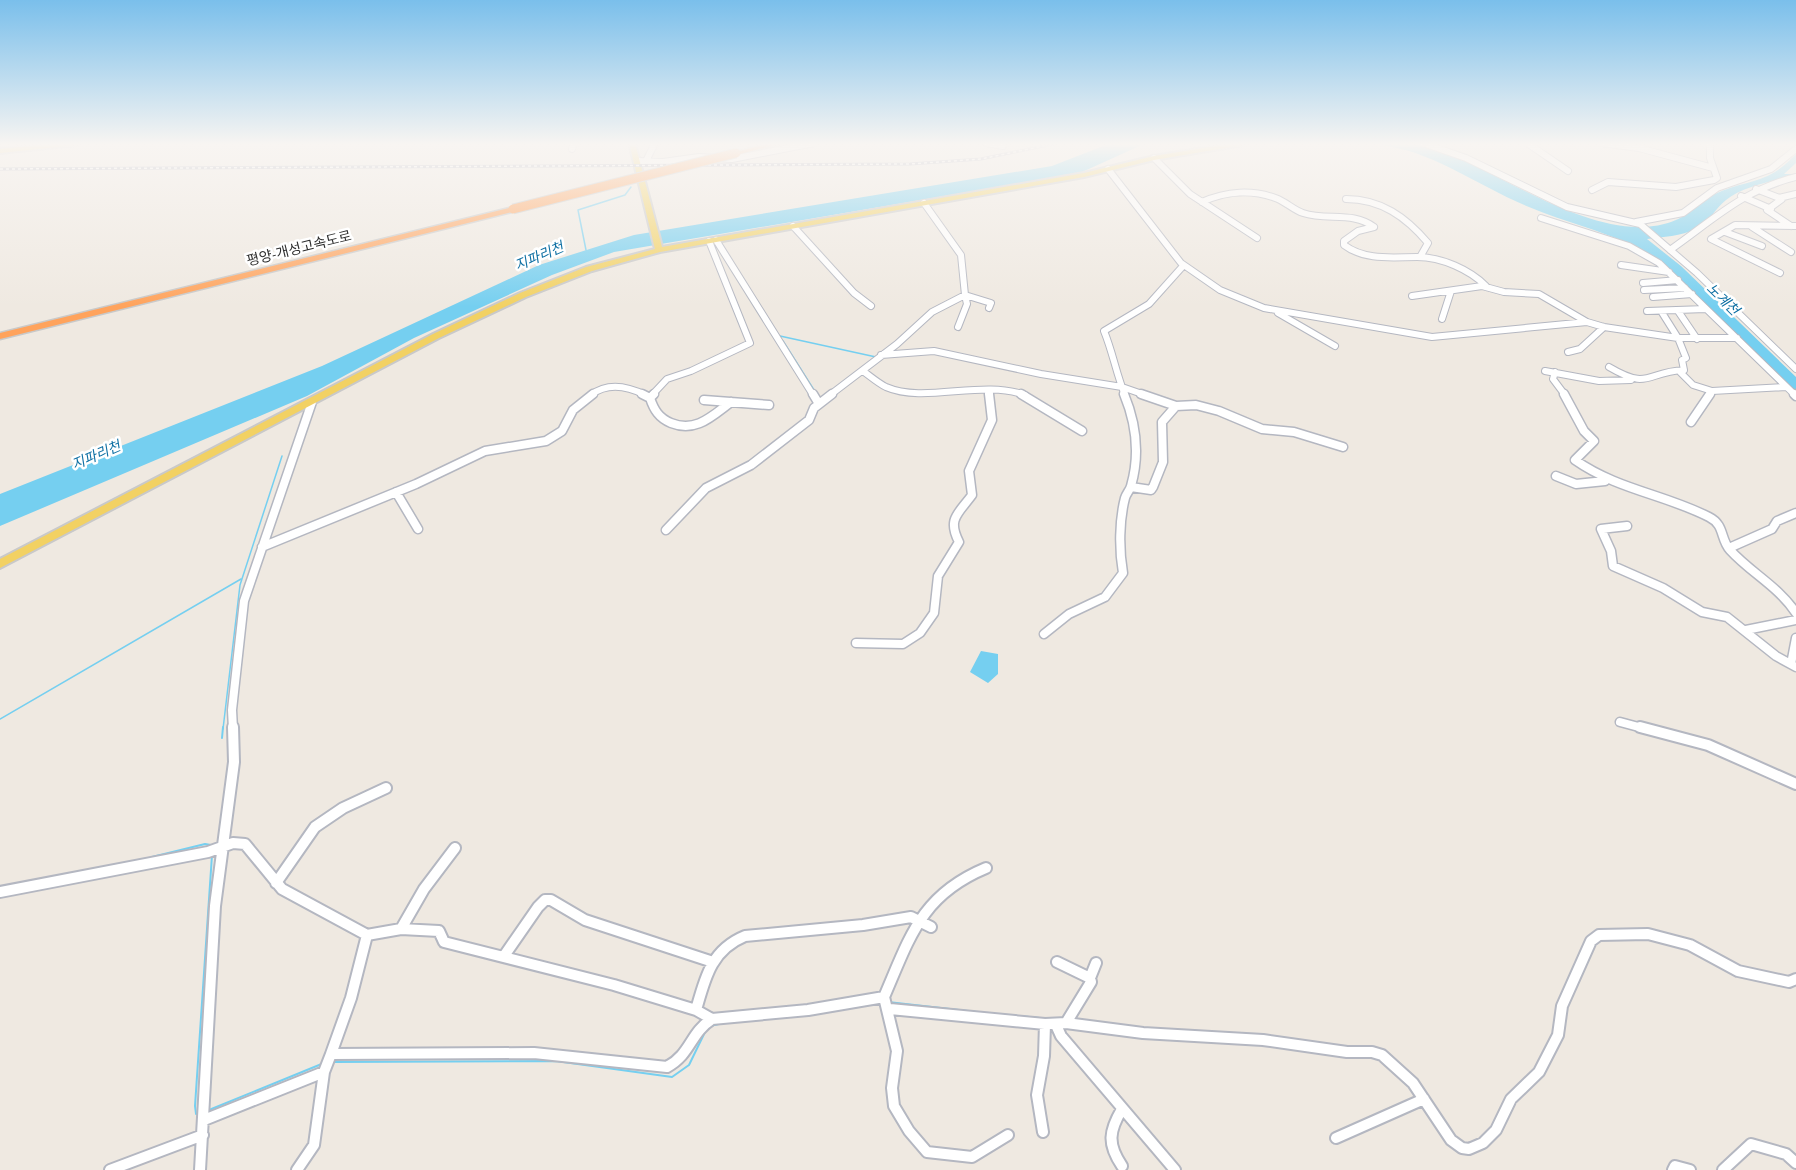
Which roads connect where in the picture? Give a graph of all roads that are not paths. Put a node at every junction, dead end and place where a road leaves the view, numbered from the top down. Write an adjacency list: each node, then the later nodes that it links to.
1 (550, 198): 52 (highway, 평양-개성고속도로, bridge)
2 (646, 198): 26 (main road)
3 (953, 198): 15 (main road)
4 (1130, 198): 31 (street)
5 (1197, 198): 14 (street)
6 (1212, 198): 14 (street)
7 (1271, 198): 29 (street)
8 (1548, 198): 18 (street)
9 (1705, 198): 18 (street)
10 (1739, 198): 27 (street)
11 (1745, 198): 16 (street)
12 (1779, 198): 16 (street)
13 (1346, 199): 29 (street)
14 (1202, 202): 23 (street)
15 (924, 203): 19 (main road); 38 (street)
16 (1771, 209): 21 (street)
17 (1541, 218): 33 (street)
18 (1634, 222): 27 (street)
19 (793, 226): 24 (main road); 41 (street)
20 (1752, 226): 21 (street); 22 (street); 28 (street)
21 (1793, 226)
22 (1725, 232): 25 (street); 32 (street)
23 (1257, 238)
24 (713, 240): 26 (main road); 71 (street); 75 (street)
25 (1761, 246)
26 (658, 247): 73 (main road)
27 (1670, 250): 60 (street)
28 (1791, 252)
29 (1420, 256): 34 (street)
30 (1621, 265): 33 (street)
31 (1183, 266): 47 (street); 66 (street)
32 (1780, 273)
33 (1673, 275): 35 (street); 35 (street)
34 (1486, 286): 36 (street); 49 (street)
35 (1685, 288): 37 (street)
36 (1451, 291): 39 (street); 48 (street)
37 (1692, 294): 40 (street); 43 (street)
38 (964, 295): 42 (street); 50 (street); 58 (street)
39 (1412, 296)
40 (1653, 297)
41 (871, 306)
42 (989, 308)
43 (1706, 309): 46 (street); 54 (street)
44 (1647, 311): 45 (street)
45 (1661, 311): 46 (street); 53 (street)
46 (1678, 311): 55 (street)
47 (1275, 312): 49 (street); 56 (street)
48 (1442, 320)
49 (1587, 322): 51 (street)
50 (958, 327)
51 (1604, 327): 53 (street); 57 (street)
52 (0, 334)
53 (1678, 338): 55 (street); 64 (street)
54 (1737, 338): 55 (street); 67 (street)
55 (1697, 339)
56 (1335, 346)
57 (1568, 352)
58 (879, 356): 61 (street); 66 (street)
59 (1609, 366): 65 (street)
60 (1796, 369)
61 (863, 371): 68 (street); 75 (street)
62 (1545, 371): 63 (street)
63 (1555, 372): 65 (street); 82 (street)
64 (1680, 372): 65 (street); 69 (street)
65 (1631, 380)
66 (1122, 387): 77 (street); 83 (street)
67 (1786, 387): 69 (street); 70 (street)
68 (989, 390): 79 (street); 97 (street)
69 (1712, 392): 78 (street)
70 (1796, 396)
71 (650, 398): 74 (street); 84 (street)
72 (704, 400): 74 (street)
73 (312, 402): 89 (street); 91 (main road)
74 (731, 402): 76 (street)
75 (819, 404): 88 (street)
76 (769, 405)
77 (1176, 405): 80 (street); 83 (street)
78 (1691, 422)
79 (1082, 431)
80 (1343, 447)
81 (1556, 476): 82 (street)
82 (1605, 480): 90 (street)
83 (1131, 487): 95 (street)
84 (396, 492): 87 (street); 89 (street)
85 (1796, 513): 90 (street)
86 (1627, 526): 94 (street)
87 (418, 529)
88 (666, 530)
89 (262, 547): 103 (street)
90 (1729, 548): 92 (street)
91 (0, 564)
92 (1796, 613)
93 (1796, 620): 94 (street)
94 (1746, 630): 98 (street)
95 (1044, 634)
96 (1796, 638): 98 (street)
97 (856, 643)
98 (1794, 666)
99 (1620, 722): 100 (street)
100 (1796, 784)
101 (386, 788): 105 (street)
102 (455, 848): 109 (street)
103 (215, 850): 105 (street); 106 (street); 124 (street)
104 (986, 868): 107 (street)
105 (276, 883): 110 (street)
106 (0, 892)
107 (918, 920): 108 (street); 112 (street); 117 (street)
108 (931, 927)
109 (401, 929): 110 (street); 111 (street)
110 (367, 935): 121 (street)
111 (504, 956): 112 (street); 118 (street)
112 (710, 961): 118 (street)
113 (1057, 962): 115 (street)
114 (1096, 963): 115 (street)
115 (1090, 978): 120 (street)
116 (1796, 979): 122 (street)
117 (887, 1002): 119 (street); 120 (street); 126 (street)
118 (696, 1010): 119 (street)
119 (712, 1019): 121 (street)
120 (1056, 1024): 122 (street); 123 (street); 125 (street)
121 (327, 1063): 124 (street); 133 (street)
122 (1424, 1099): 128 (street)
123 (1122, 1109): 130 (street); 134 (street)
124 (204, 1114): 127 (street)
125 (1042, 1132)
126 (1008, 1135)
127 (202, 1136): 131 (street); 132 (street)
128 (1336, 1138)
129 (1796, 1163): 137 (street)
130 (1122, 1167)
131 (110, 1170)
132 (200, 1170)
133 (297, 1170)
134 (1175, 1170)
135 (1673, 1170): 136 (street)
136 (1690, 1170)
137 (1723, 1170)

